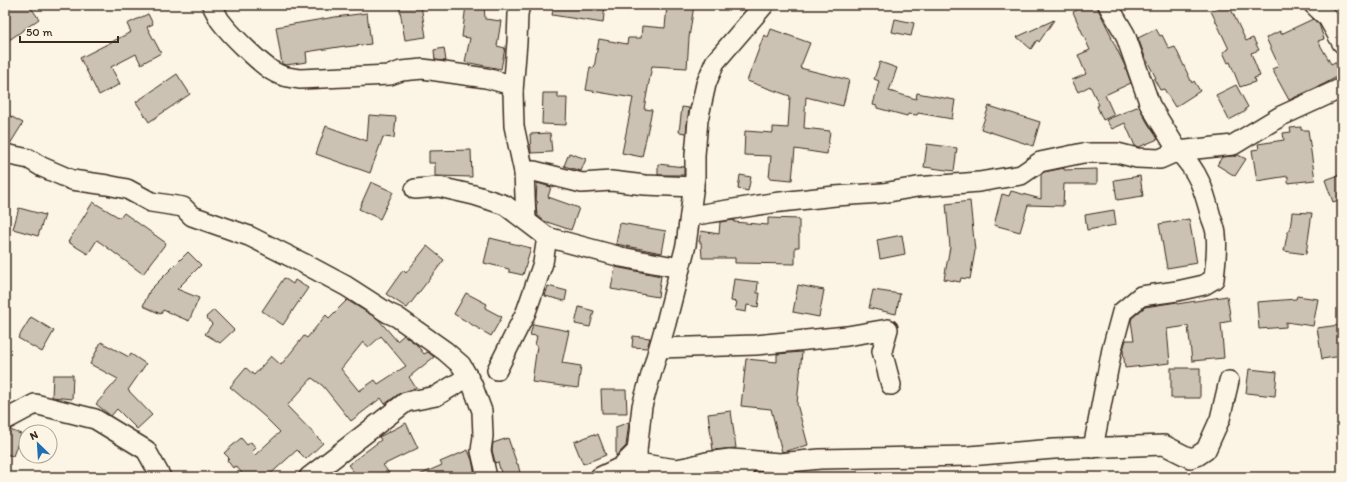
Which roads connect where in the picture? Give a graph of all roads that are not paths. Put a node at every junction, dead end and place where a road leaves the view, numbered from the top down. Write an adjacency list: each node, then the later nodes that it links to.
1 (212, 5): 8 (street)
2 (520, 5): 8 (street)
3 (764, 5): 12 (street)
4 (1108, 5): 9 (street)
5 (1316, 6): 6 (street)
6 (1342, 43)
7 (1342, 88): 9 (street)
8 (513, 91): 11 (street)
9 (1178, 151): 14 (street); 24 (street)
10 (5, 154): 20 (street)
11 (524, 172): 12 (street); 15 (street)
12 (694, 187): 14 (street)
13 (414, 189): 15 (street)
14 (690, 216): 17 (street)
15 (526, 219): 16 (street)
16 (547, 237): 17 (street); 19 (street)
17 (680, 268): 18 (street)
18 (659, 348): 22 (street); 26 (street)
19 (497, 370)
20 (468, 377): 28 (street); 29 (street)
21 (1229, 381): 24 (street)
22 (891, 385)
23 (5, 420): 27 (street)
24 (1093, 448): 25 (street)
25 (721, 461): 26 (street); 31 (street)
26 (634, 467): 30 (street)
27 (161, 477)
28 (309, 477)
29 (487, 477)
30 (600, 477)
31 (745, 477)

